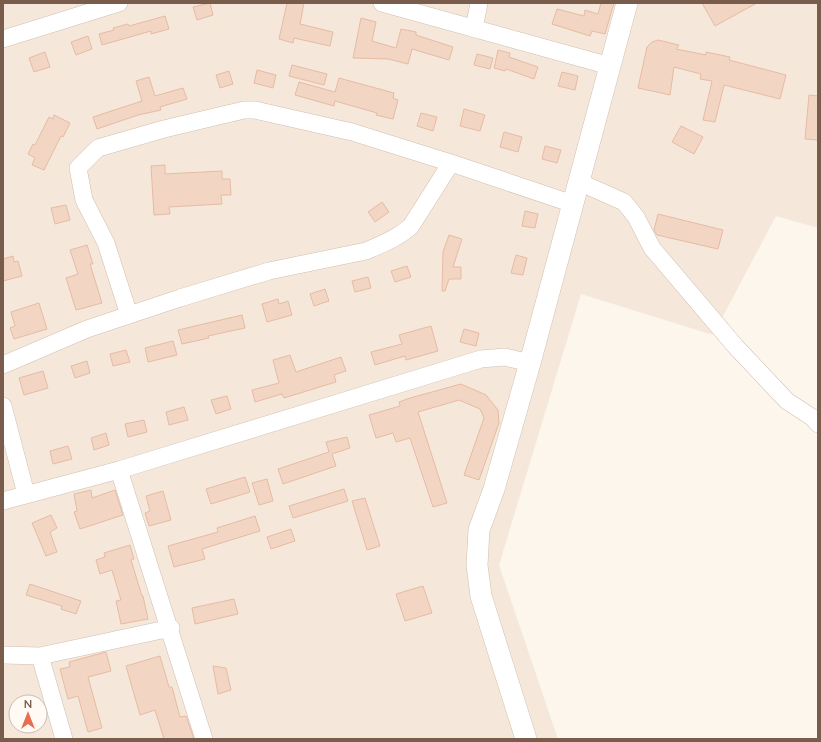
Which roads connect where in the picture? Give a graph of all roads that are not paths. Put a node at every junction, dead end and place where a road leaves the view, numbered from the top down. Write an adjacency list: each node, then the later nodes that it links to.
1 (119, 3): 6 (street)
2 (382, 3): 5 (street)
3 (479, 3): 5 (street)
4 (627, 3): 7 (street)
5 (474, 28): 7 (street)
6 (3, 39)
7 (610, 66): 9 (street)
8 (451, 162): 10 (street); 11 (street); 11 (street)
9 (579, 182): 10 (street); 15 (street)
10 (573, 204): 12 (street)
11 (128, 315): 13 (street)
12 (530, 363): 16 (street); 24 (street)
13 (3, 365)
14 (3, 406): 17 (street)
15 (818, 424)
16 (119, 470): 17 (street); 19 (street)
17 (26, 494): 18 (street)
18 (3, 501)
19 (171, 628): 21 (street); 23 (street)
20 (3, 655): 21 (street)
21 (40, 656): 22 (street)
22 (64, 739)
23 (204, 739)
24 (526, 739)

